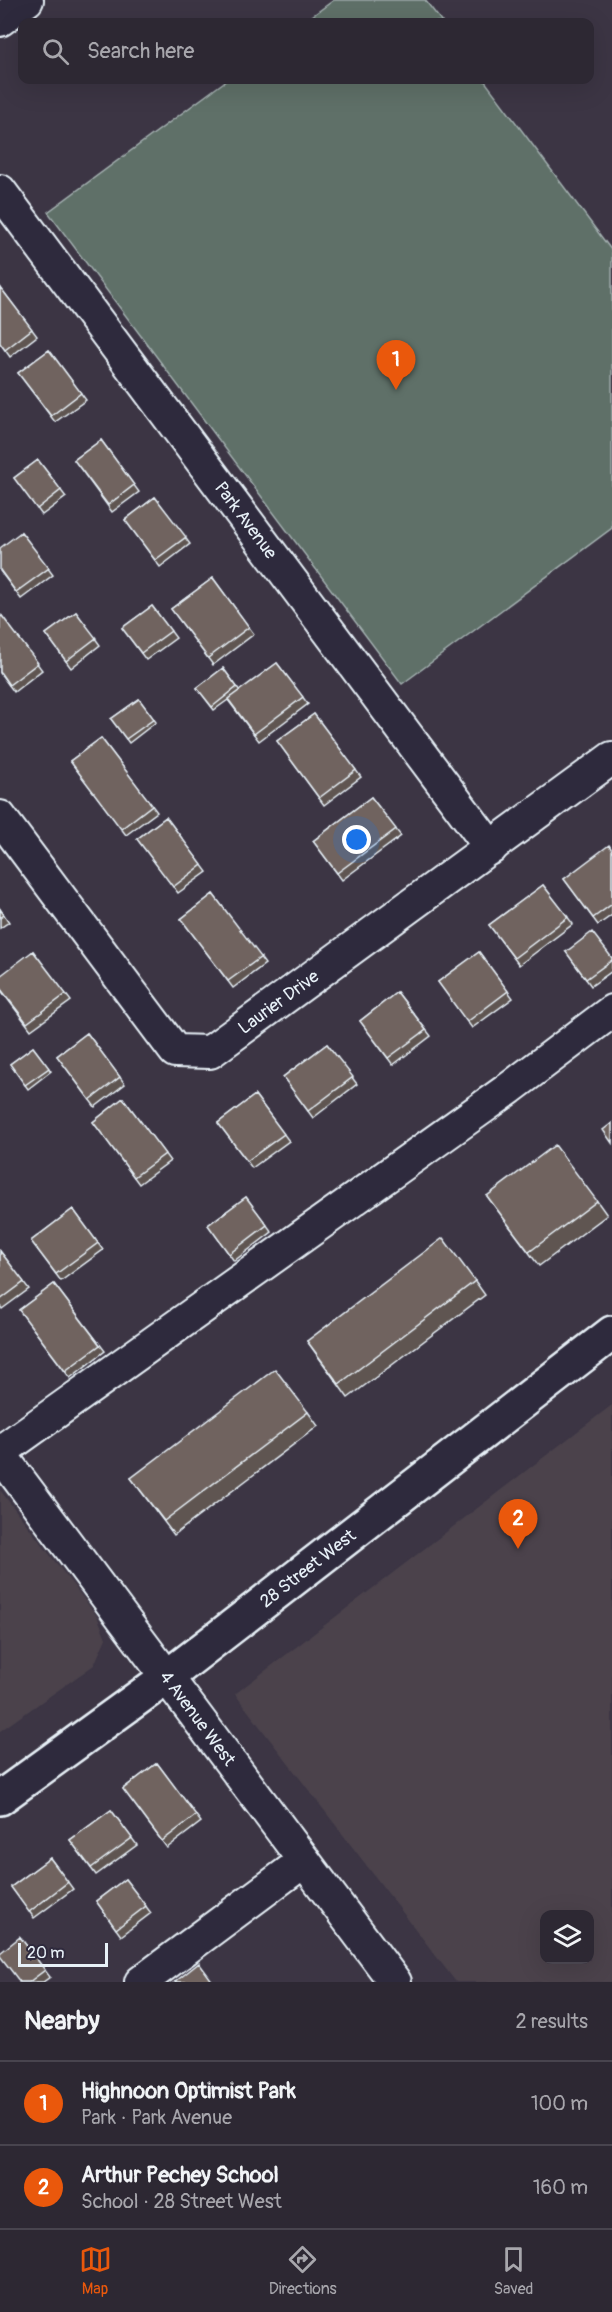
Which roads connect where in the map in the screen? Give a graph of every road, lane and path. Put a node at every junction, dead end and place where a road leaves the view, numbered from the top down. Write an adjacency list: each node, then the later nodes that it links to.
1 (27, 0): 2 (street)
2 (0, 20)
3 (0, 191): 6 (street, Park Avenue)
4 (612, 758): 6 (street, Laurier Drive)
5 (0, 817): 6 (street, Laurier Drive)
6 (491, 848)
7 (612, 1011): 9 (street)
8 (612, 1333): 10 (main road, 28 Street West)
9 (0, 1453): 10 (street, 4 Avenue West)
10 (167, 1677): 11 (main road, 28 Street West); 12 (street, 4 Avenue West)
11 (0, 1798)
12 (304, 1861): 13 (street); 14 (street, 4 Avenue West)
13 (141, 1982)
14 (395, 1982)

